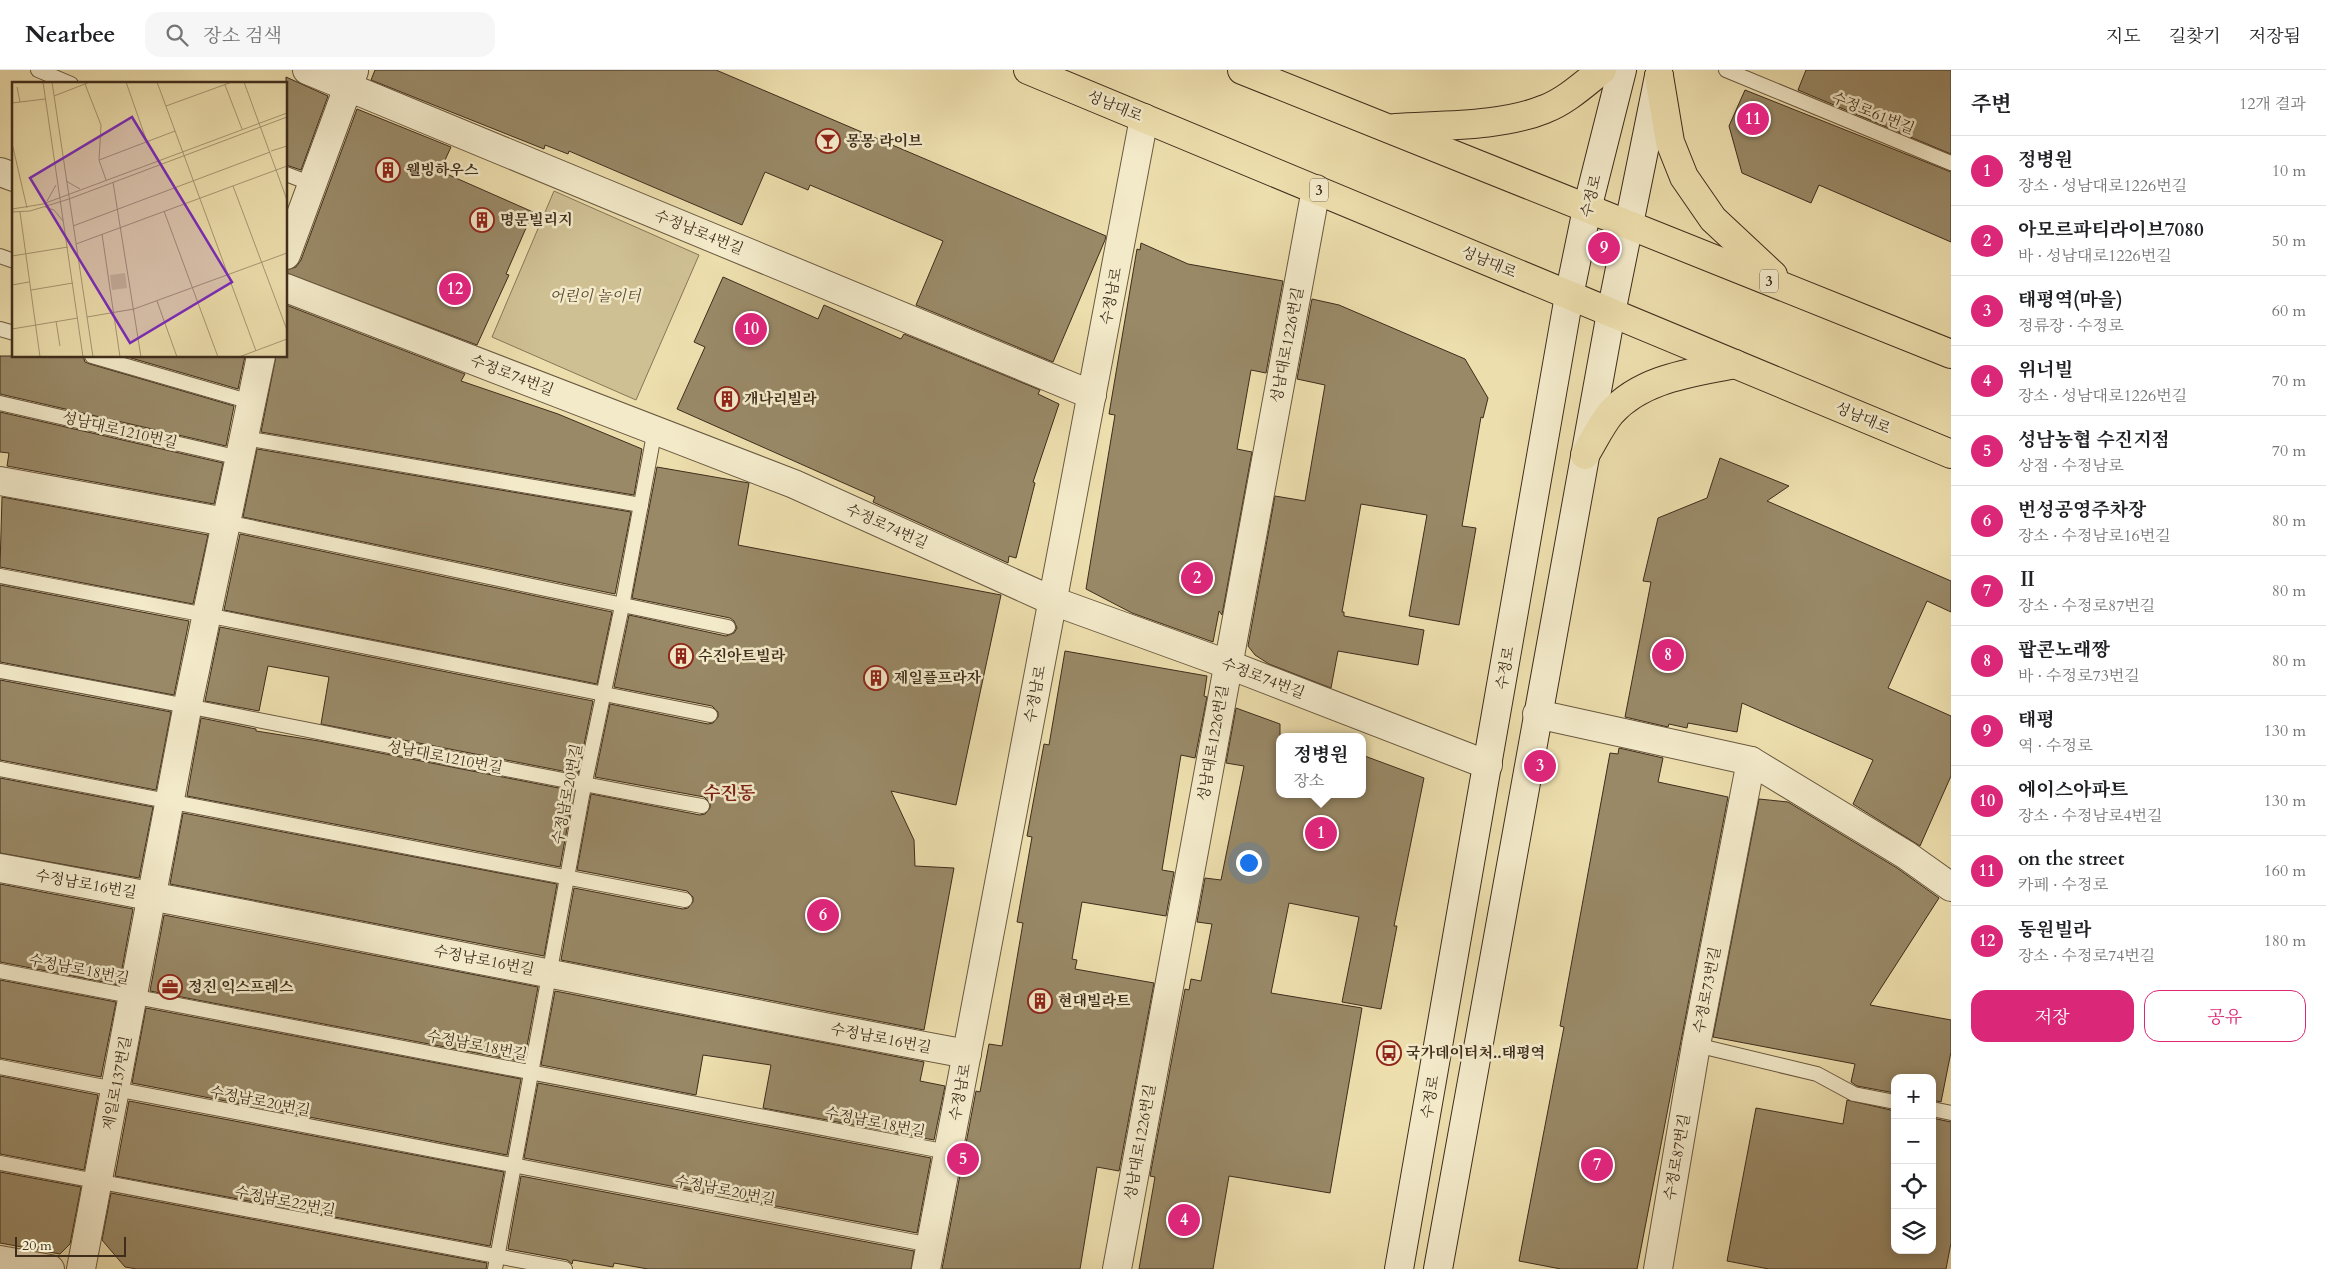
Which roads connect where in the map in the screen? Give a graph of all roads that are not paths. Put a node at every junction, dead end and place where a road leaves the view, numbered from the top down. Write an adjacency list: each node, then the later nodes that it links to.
1 (38, 70): 10 (lane)
2 (306, 70): 9 (street, 수정남로4번길)
3 (1028, 70): 11 (main road, 성남대로 / 3)
4 (1242, 70): 12 (main road, 3)
5 (1602, 70): 12 (main road)
6 (1622, 70): 19 (street, 수정로)
7 (1726, 70): 13 (lane, 수정로61번길)
8 (1660, 73): 20 (street); 24 (main road)
9 (351, 78): 17 (street); 32 (street, 수정남로4번길)
10 (66, 82)
11 (1144, 118): 18 (main road, 성남대로 / 3); 32 (street, 수정남로)
12 (1388, 129): 19 (main road, 3)
13 (1951, 163)
14 (0, 172): 16 (street)
15 (288, 175): 17 (lane)
16 (12, 176)
17 (312, 184): 21 (street)
18 (1316, 189): 26 (main road, 성남대로 / 3); 47 (street, 성남대로1226번길)
19 (1587, 208): 20 (main road, 3); 26 (street, 수정로)
20 (1629, 224): 24 (main road, 3); 27 (street)
21 (288, 249)
22 (0, 256): 23 (lane)
23 (12, 260)
24 (1787, 288): 28 (main road, 3)
25 (288, 289): 35 (street, 수정로74번길)
26 (1569, 296): 27 (main road, 성남대로 / 3); 54 (street, 수정로)
27 (1610, 312): 31 (main road, 성남대로 / 3); 38 (street)
28 (1951, 354)
29 (99, 358): 33 (lane)
30 (261, 358): 33 (street)
31 (1735, 364): 37 (main road, 성남대로 / 3); 38 (main road)
32 (1092, 395): 43 (street, 수정남로)
33 (251, 402): 36 (street)
34 (0, 403): 36 (lane, 성남대로1210번길)
35 (654, 429): 40 (lane, 수정남로20번길); 43 (street, 수정로74번길)
36 (242, 448): 40 (lane, 성남대로1210번길); 41 (street)
37 (1951, 454)
38 (1584, 455): 51 (street)
39 (0, 481): 41 (street)
40 (641, 505): 44 (lane, 수정남로20번길)
41 (226, 522): 44 (lane); 45 (street)
42 (0, 576): 45 (lane)
43 (1053, 601): 47 (street, 수정로74번길); 68 (street, 수정남로)
44 (622, 606): 46 (lane); 49 (lane, 수정남로20번길)
45 (206, 615): 49 (lane); 50 (street)
46 (728, 627)
47 (1227, 664): 54 (street, 수정로74번길); 85 (street, 성남대로1226번길)
48 (0, 671): 50 (lane, 성남대로1210번길)
49 (603, 694): 52 (lane); 56 (lane, 수정남로20번길)
50 (188, 704): 56 (lane, 성남대로1210번길); 57 (street)
51 (1537, 714): 53 (street); 87 (street)
52 (710, 715)
53 (1751, 761): 61 (street); 67 (street, 수정로73번길)
54 (1488, 765): 86 (street, 수정로)
55 (0, 769): 57 (lane)
56 (585, 785): 58 (lane, 성남대로1210번길); 60 (lane, 수정남로20번길)
57 (171, 800): 60 (lane); 62 (street)
58 (702, 806)
59 (0, 868): 62 (street, 수정남로16번길)
60 (568, 878): 63 (lane); 65 (lane, 수정남로20번길)
61 (1951, 887)
62 (154, 896): 65 (street, 수정남로16번길); 66 (street, 제일로137번길)
63 (686, 900)
64 (0, 970): 66 (lane, 수정남로18번길)
65 (550, 973): 68 (street, 수정남로16번길); 70 (lane, 수정남로20번길)
66 (134, 996): 70 (lane, 수정남로18번길); 71 (street, 제일로137번길)
67 (1696, 1045): 72 (lane, 수정로73번길); 88 (street, 수정로87번길)
68 (967, 1054): 75 (street, 수정남로)
69 (0, 1067): 71 (lane, 수정남로20번길)
70 (532, 1072): 75 (lane, 수정남로18번길); 77 (lane, 수정남로20번길)
71 (116, 1090): 77 (lane, 수정남로20번길); 78 (street, 제일로137번길)
72 (1891, 1101)
73 (1936, 1110): 74 (lane)
74 (1951, 1113)
75 (948, 1152): 79 (street, 수정남로)
76 (0, 1163): 78 (lane, 수정남로22번길)
77 (514, 1166): 79 (lane, 수정남로20번길); 81 (lane, 수정남로20번길)
78 (98, 1182): 81 (lane, 수정남로22번길); 83 (street, 제일로137번길)
79 (928, 1257)
80 (0, 1260): 82 (street)
81 (496, 1263): 84 (lane, 수정남로22번길)
82 (50, 1269)
83 (81, 1269)
84 (565, 1269)
85 (1117, 1269)
86 (1400, 1269)
87 (1438, 1269)
88 (1658, 1269)

